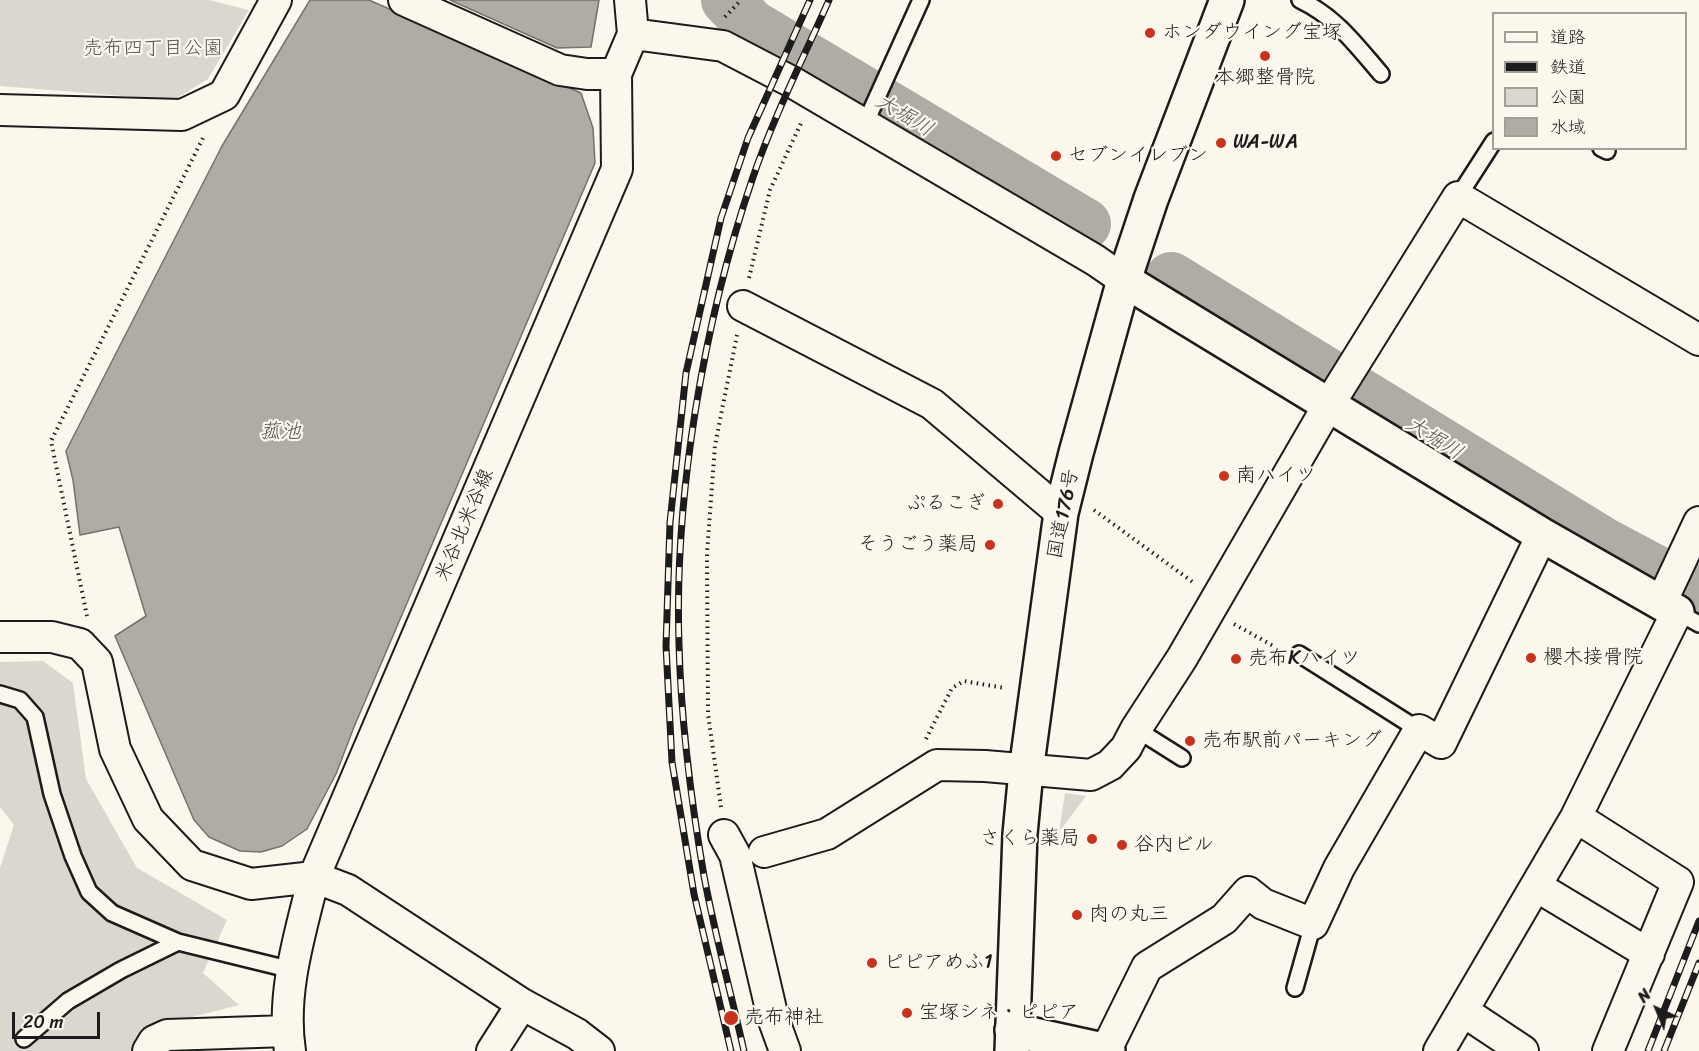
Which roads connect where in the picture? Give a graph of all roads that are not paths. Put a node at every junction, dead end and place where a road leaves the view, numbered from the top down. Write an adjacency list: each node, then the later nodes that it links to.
1 (276, 0): 11 (street)
2 (404, 0): 8 (street)
3 (630, 0): 7 (street, 米谷北米谷線)
4 (921, 0): 10 (lane)
5 (1227, 0): 14 (main road, 国道176号)
6 (1300, 0): 9 (lane)
7 (633, 34): 8 (street, 米谷北米谷線); 10 (street)
8 (616, 74): 32 (street, 米谷北米谷線)
9 (1381, 74)
10 (872, 108): 14 (street)
11 (0, 110)
12 (1492, 144): 13 (lane)
13 (1458, 197): 16 (street); 17 (street)
14 (1124, 280): 17 (main road); 18 (main road, 国道176号)
15 (743, 306): 18 (street)
16 (1699, 340)
17 (1338, 391): 20 (main road); 25 (street)
18 (1061, 513): 28 (main road, 国道176号)
19 (1699, 522): 21 (street)
20 (1542, 535): 21 (main road); 26 (street)
21 (1676, 599): 29 (street)
22 (0, 637): 32 (street)
23 (1299, 654): 26 (lane)
24 (0, 694): 35 (lane)
25 (1136, 729): 27 (lane); 28 (street)
26 (1419, 729): 34 (street)
27 (1182, 758)
28 (1026, 771): 31 (street); 42 (main road, 国道176号)
29 (1576, 817): 33 (street); 36 (street)
30 (724, 835): 47 (street)
31 (764, 852)
32 (314, 877): 37 (street, 米谷北米谷線); 39 (street)
33 (1536, 886): 36 (street); 40 (street)
34 (1313, 924): 38 (lane); 48 (street)
35 (178, 942): 37 (lane); 41 (lane)
36 (1649, 954): 51 (street)
37 (292, 970): 43 (street, 米谷北米谷線)
38 (1295, 988)
39 (522, 1004): 45 (street); 46 (street)
40 (1463, 1011): 49 (street); 50 (street)
41 (24, 1039)
42 (1012, 1040): 48 (main road)
43 (289, 1041): 44 (street)
44 (148, 1051)
45 (492, 1051)
46 (598, 1051)
47 (785, 1051)
48 (1107, 1051)
49 (1439, 1051)
50 (1523, 1051)
51 (1608, 1051)

